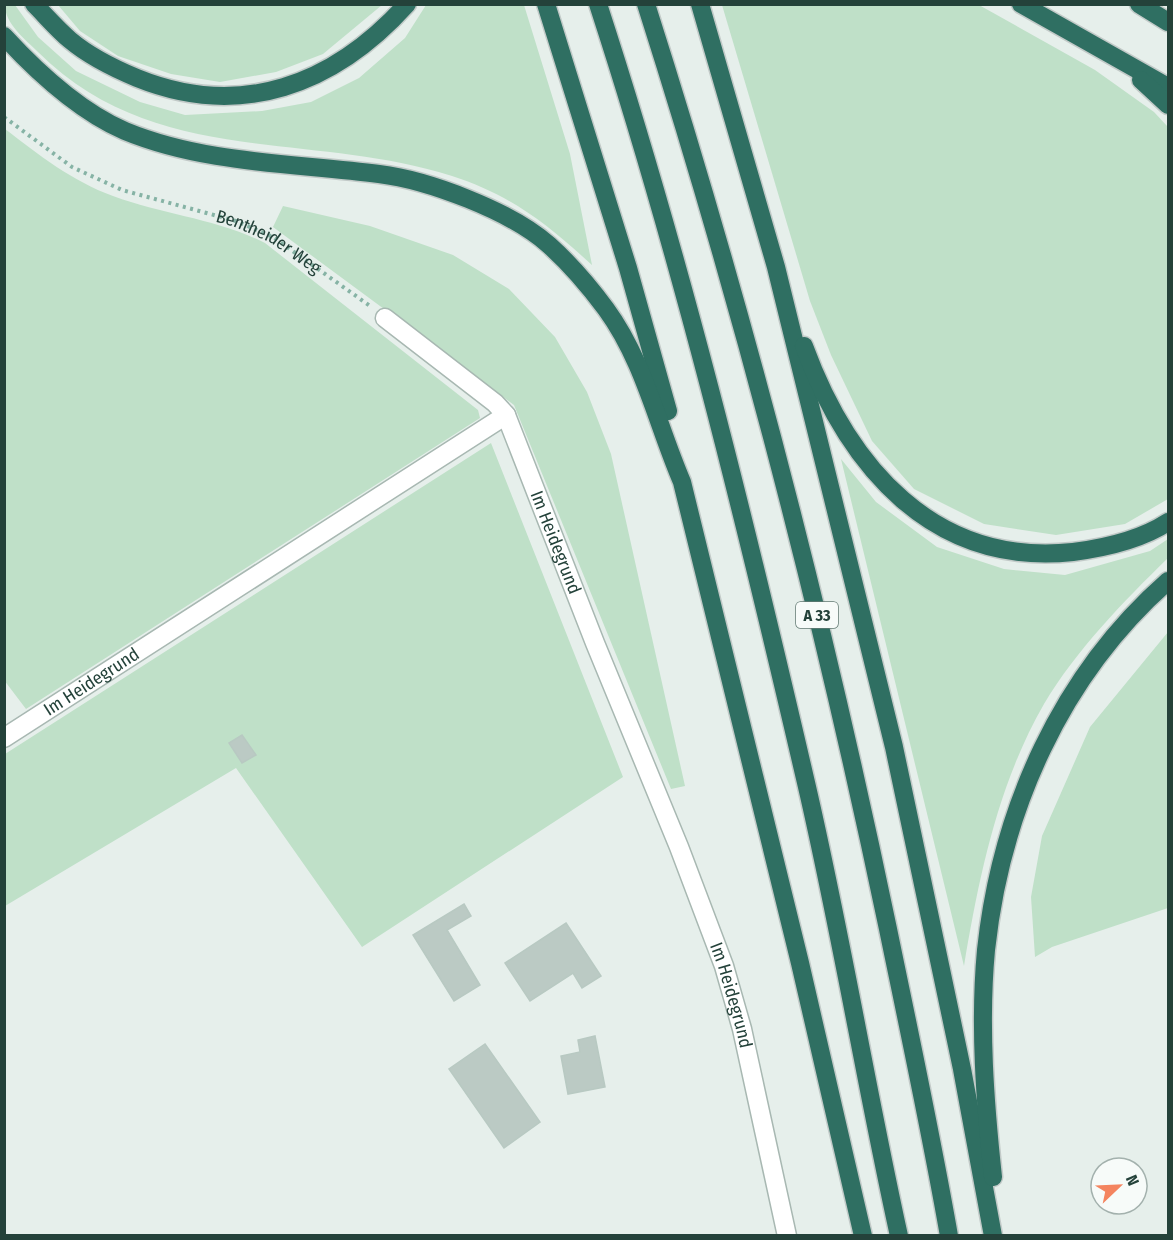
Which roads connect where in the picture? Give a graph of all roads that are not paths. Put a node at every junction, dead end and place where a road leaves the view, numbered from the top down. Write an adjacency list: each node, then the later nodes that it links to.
1 (34, 4): 2 (highway)
2 (407, 4)
3 (546, 4): 17 (highway)
4 (598, 4): 23 (highway, A 33)
5 (646, 4): 24 (highway, A 33)
6 (700, 4): 14 (highway)
7 (1021, 4): 11 (highway)
8 (1139, 4): 9 (highway)
9 (1168, 22)
10 (4, 36): 17 (highway)
11 (1114, 57): 12 (highway); 13 (highway)
12 (1168, 87)
13 (1168, 105)
14 (776, 267): 18 (highway); 25 (highway)
15 (385, 318): 16 (street)
16 (506, 415): 20 (street, Im Heidegrund); 21 (street, Im Heidegrund)
17 (682, 482): 22 (highway)
18 (1168, 522)
19 (1168, 581): 26 (highway)
20 (4, 738)
21 (787, 1236)
22 (863, 1236)
23 (899, 1236)
24 (949, 1236)
25 (993, 1236)
26 (998, 1236)

